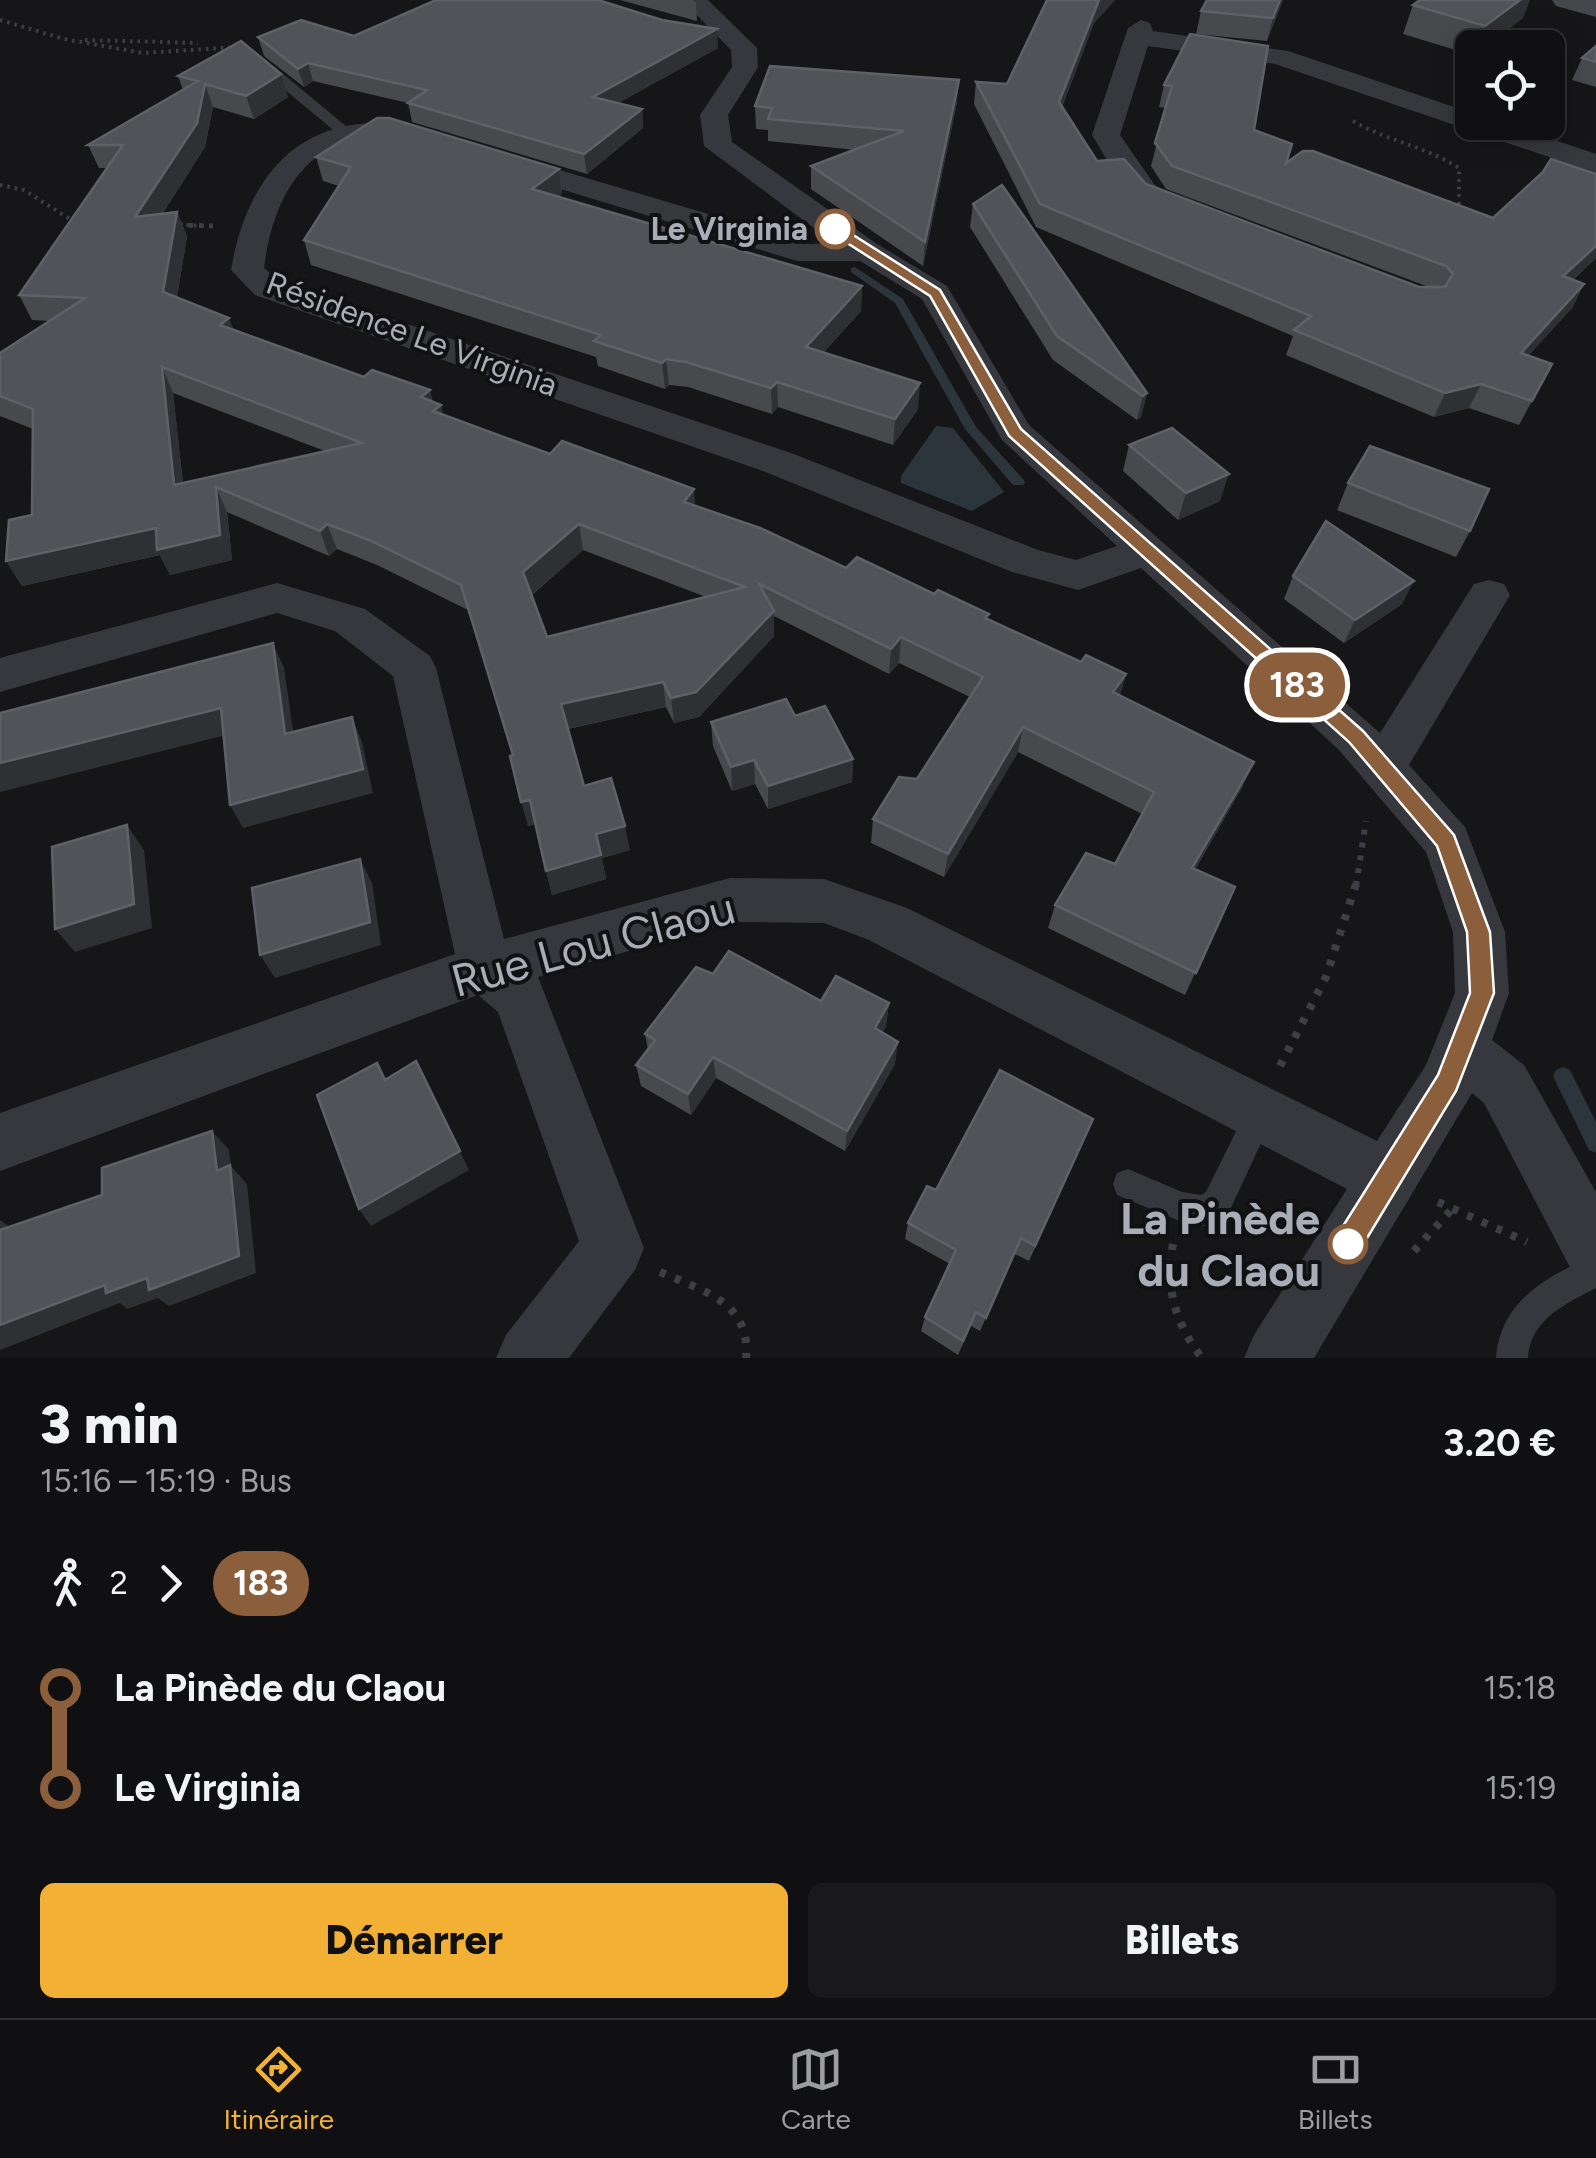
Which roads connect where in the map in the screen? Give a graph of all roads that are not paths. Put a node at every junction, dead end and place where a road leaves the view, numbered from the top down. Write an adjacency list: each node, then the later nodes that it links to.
1 (1567, 0): 2 (street)
2 (1596, 8)
3 (690, 17): 8 (street)
4 (251, 54): 5 (lane)
5 (342, 130): 8 (street); 9 (street, Résidence Le Virginia)
6 (1596, 164): 7 (street)
7 (1189, 211)
8 (866, 251): 9 (street)
9 (1144, 550): 12 (street)
10 (1489, 595): 12 (street)
11 (0, 676): 13 (street)
12 (1374, 784): 14 (street)
13 (485, 968): 15 (street, Rue Lou Claou); 16 (street, Rue Lou Claou); 21 (street)
14 (1459, 1048): 17 (street); 19 (street)
15 (1268, 1092): 17 (street, Rue Lou Claou); 18 (lane)
16 (0, 1142)
17 (1387, 1178): 22 (street)
18 (1128, 1184)
19 (1570, 1250)
20 (1596, 1271): 23 (lane)
21 (529, 1358)
22 (1277, 1358)
23 (1512, 1358)

